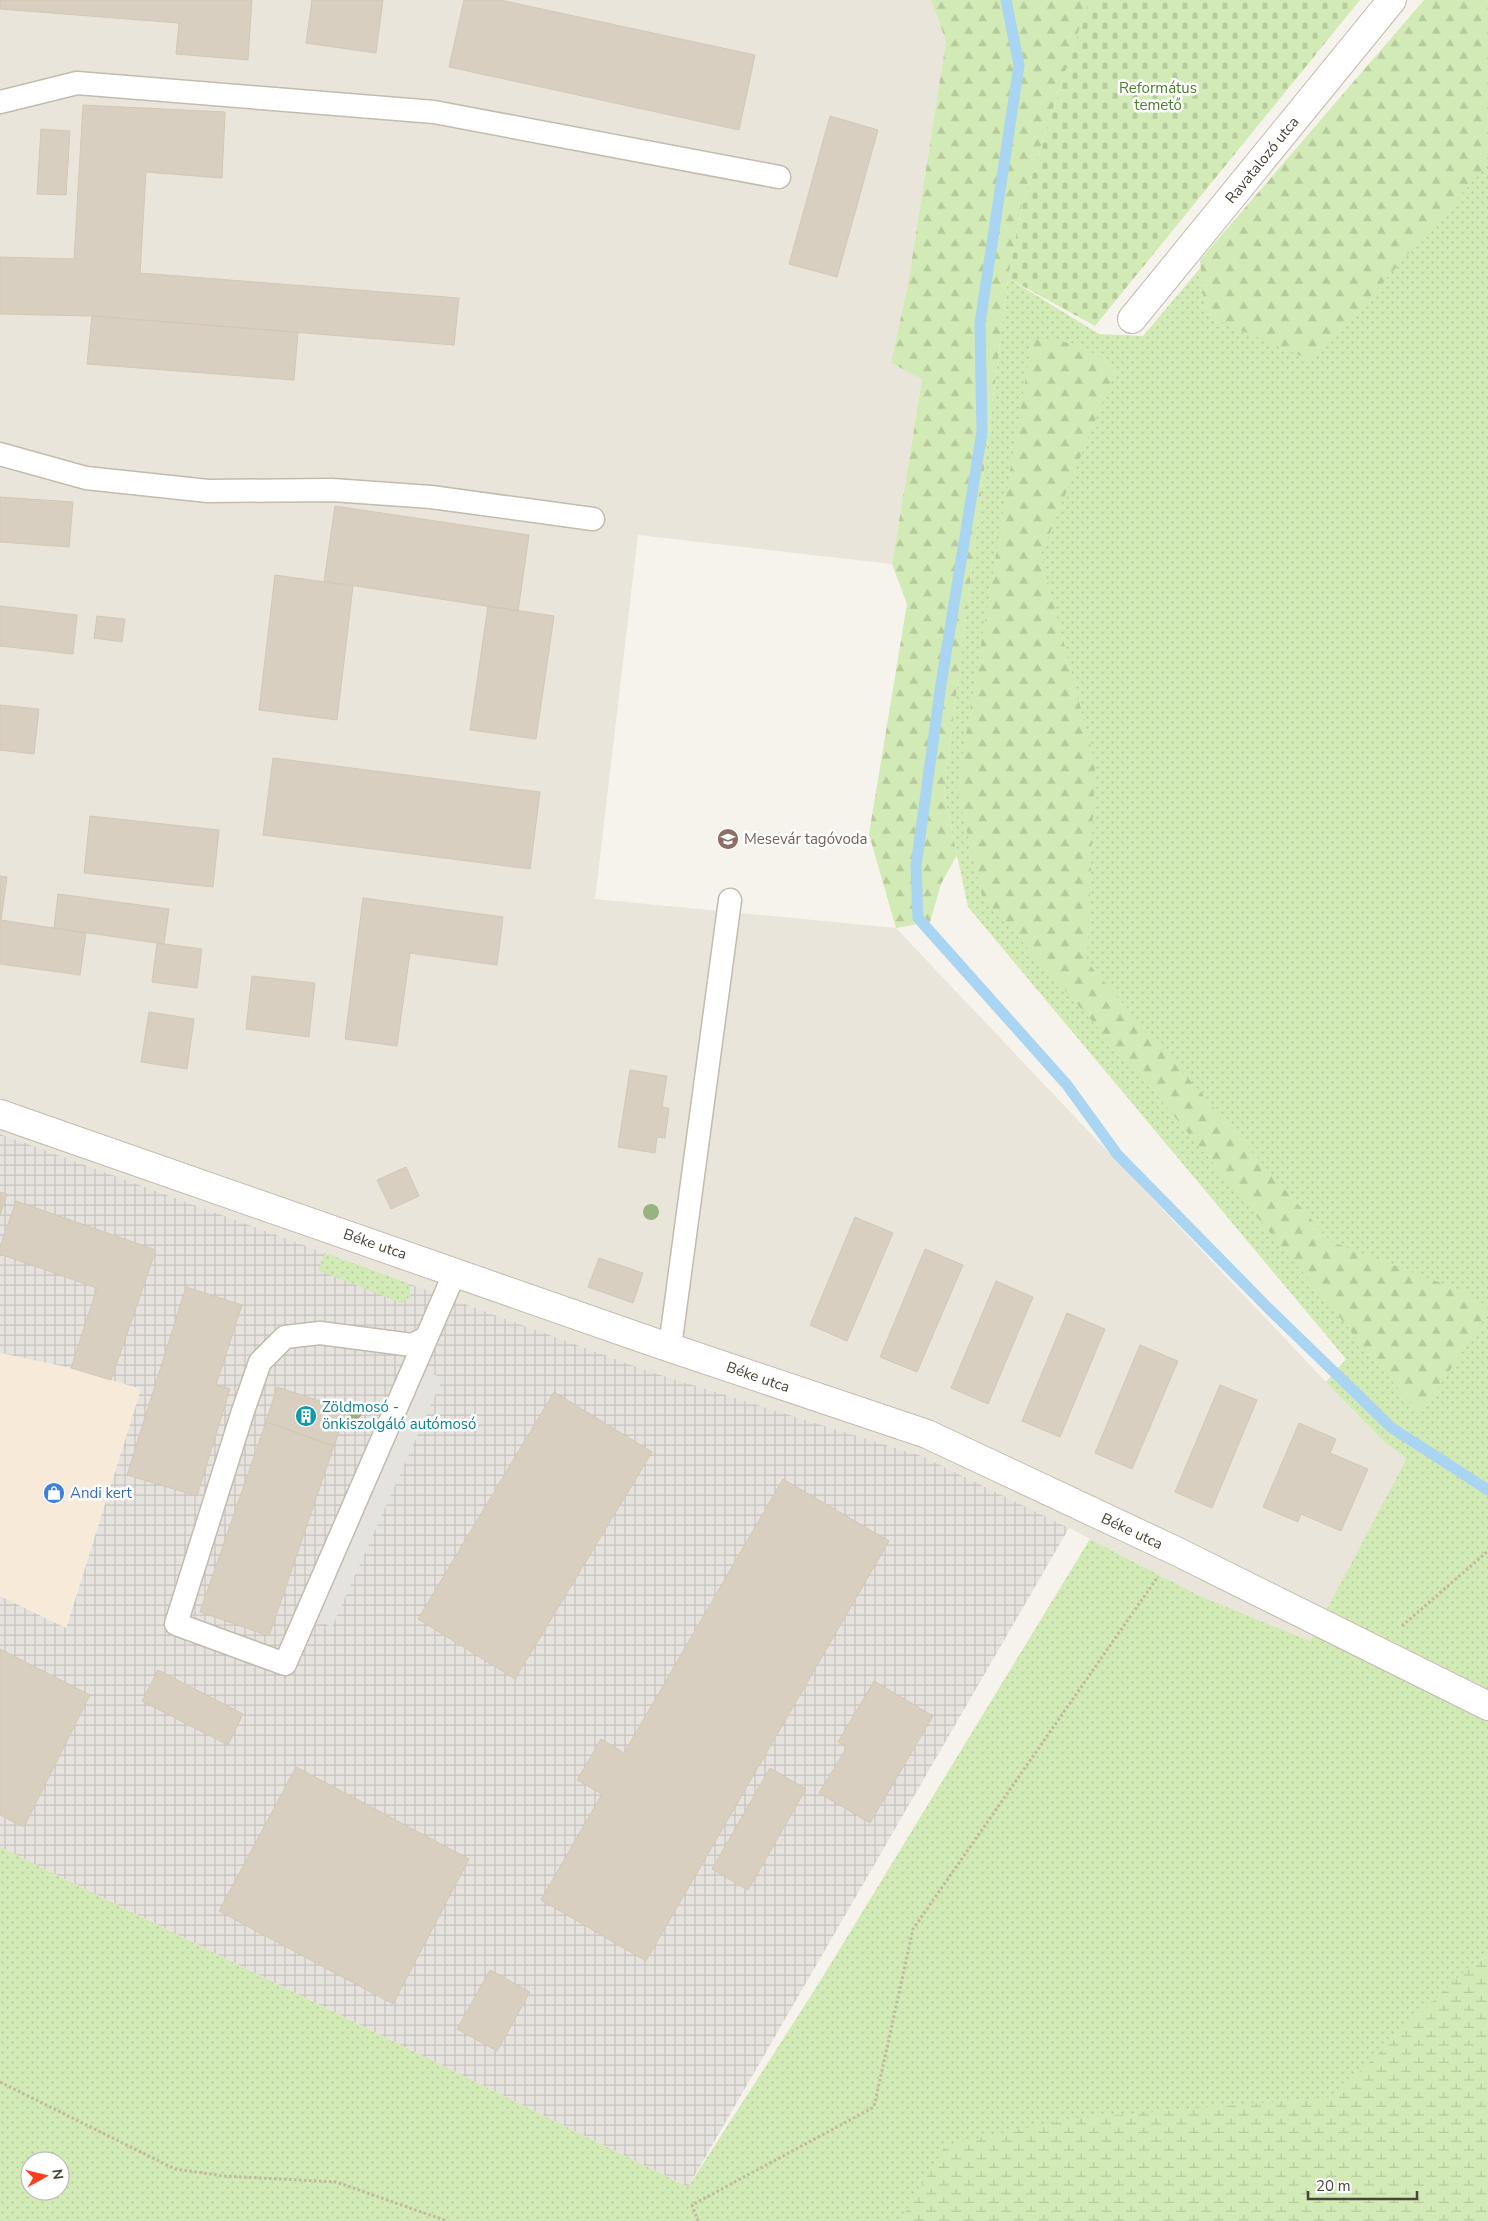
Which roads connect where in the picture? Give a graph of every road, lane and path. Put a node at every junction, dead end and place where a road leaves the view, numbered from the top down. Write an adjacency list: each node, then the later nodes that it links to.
1 (1392, 0): 4 (street, Ravatalozó utca)
2 (0, 102): 3 (lane)
3 (779, 177)
4 (1132, 320)
5 (0, 454): 6 (lane)
6 (593, 519)
7 (730, 900): 11 (lane)
8 (0, 1114): 9 (street, Béke utca)
9 (455, 1272): 10 (lane); 11 (street, Béke utca)
10 (426, 1338): 10 (lane)
11 (670, 1347): 12 (street, Béke utca)
12 (1176, 1551): 14 (street, Béke utca); 18 (path)
13 (1488, 1551): 14 (path)
14 (1375, 1650): 15 (street, Béke utca)
15 (1488, 1706)
16 (0, 2082): 17 (path)
17 (447, 2221)
18 (698, 2221)

